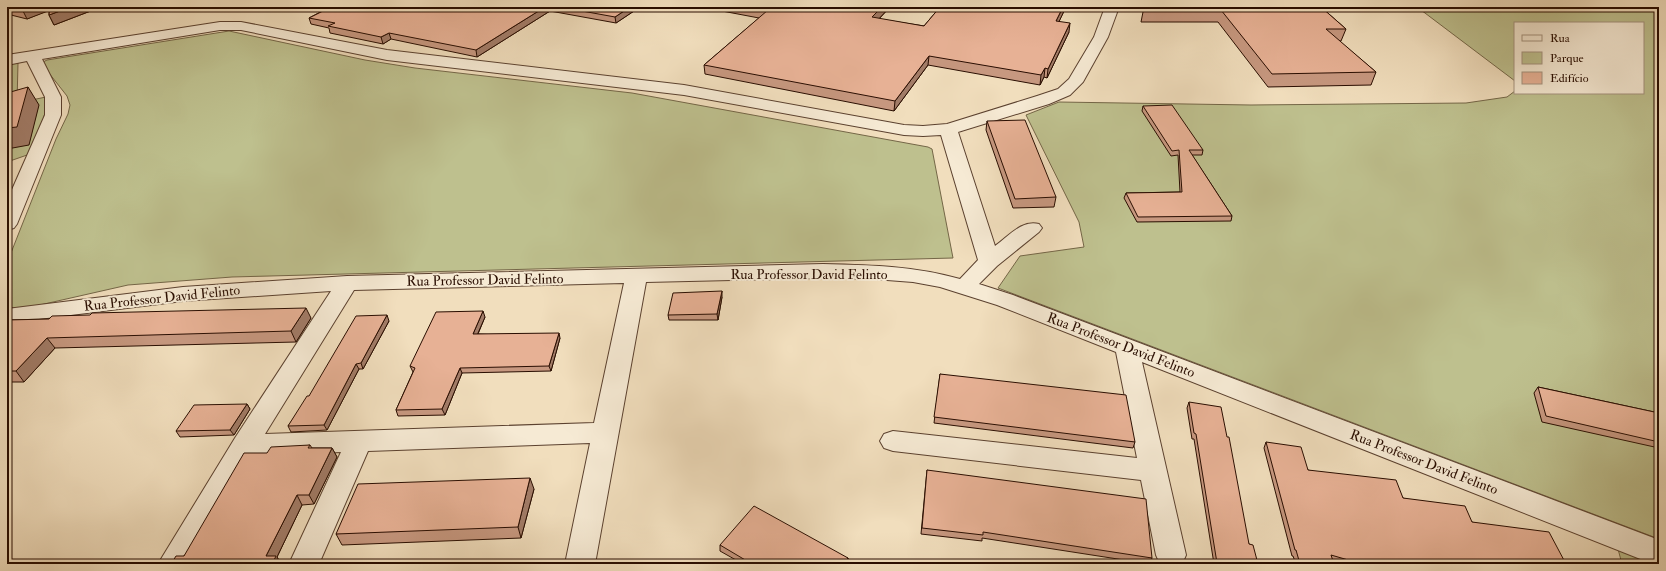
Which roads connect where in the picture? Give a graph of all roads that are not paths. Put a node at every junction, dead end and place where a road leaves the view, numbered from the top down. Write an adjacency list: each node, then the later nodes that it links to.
1 (1112, 7): 4 (street)
2 (33, 57): 3 (street); 4 (street); 5 (street)
3 (7, 60)
4 (948, 129): 7 (street)
5 (7, 224)
6 (1032, 228): 7 (street)
7 (989, 261): 10 (street)
8 (636, 276): 9 (street, Rua Professor David Felinto); 10 (street, Rua Professor David Felinto); 13 (street)
9 (347, 283): 11 (street, Rua Professor David Felinto); 16 (street)
10 (964, 287): 12 (street, Rua Professor David Felinto)
11 (7, 316)
12 (1128, 348): 17 (street); 18 (street, Rua Professor David Felinto)
13 (604, 433): 15 (street); 22 (street)
14 (893, 440): 17 (street)
15 (359, 441): 16 (street); 21 (street)
16 (244, 445): 20 (street)
17 (1153, 471): 19 (street)
18 (1659, 553)
19 (1171, 555)
20 (173, 564)
21 (304, 564)
22 (580, 564)

